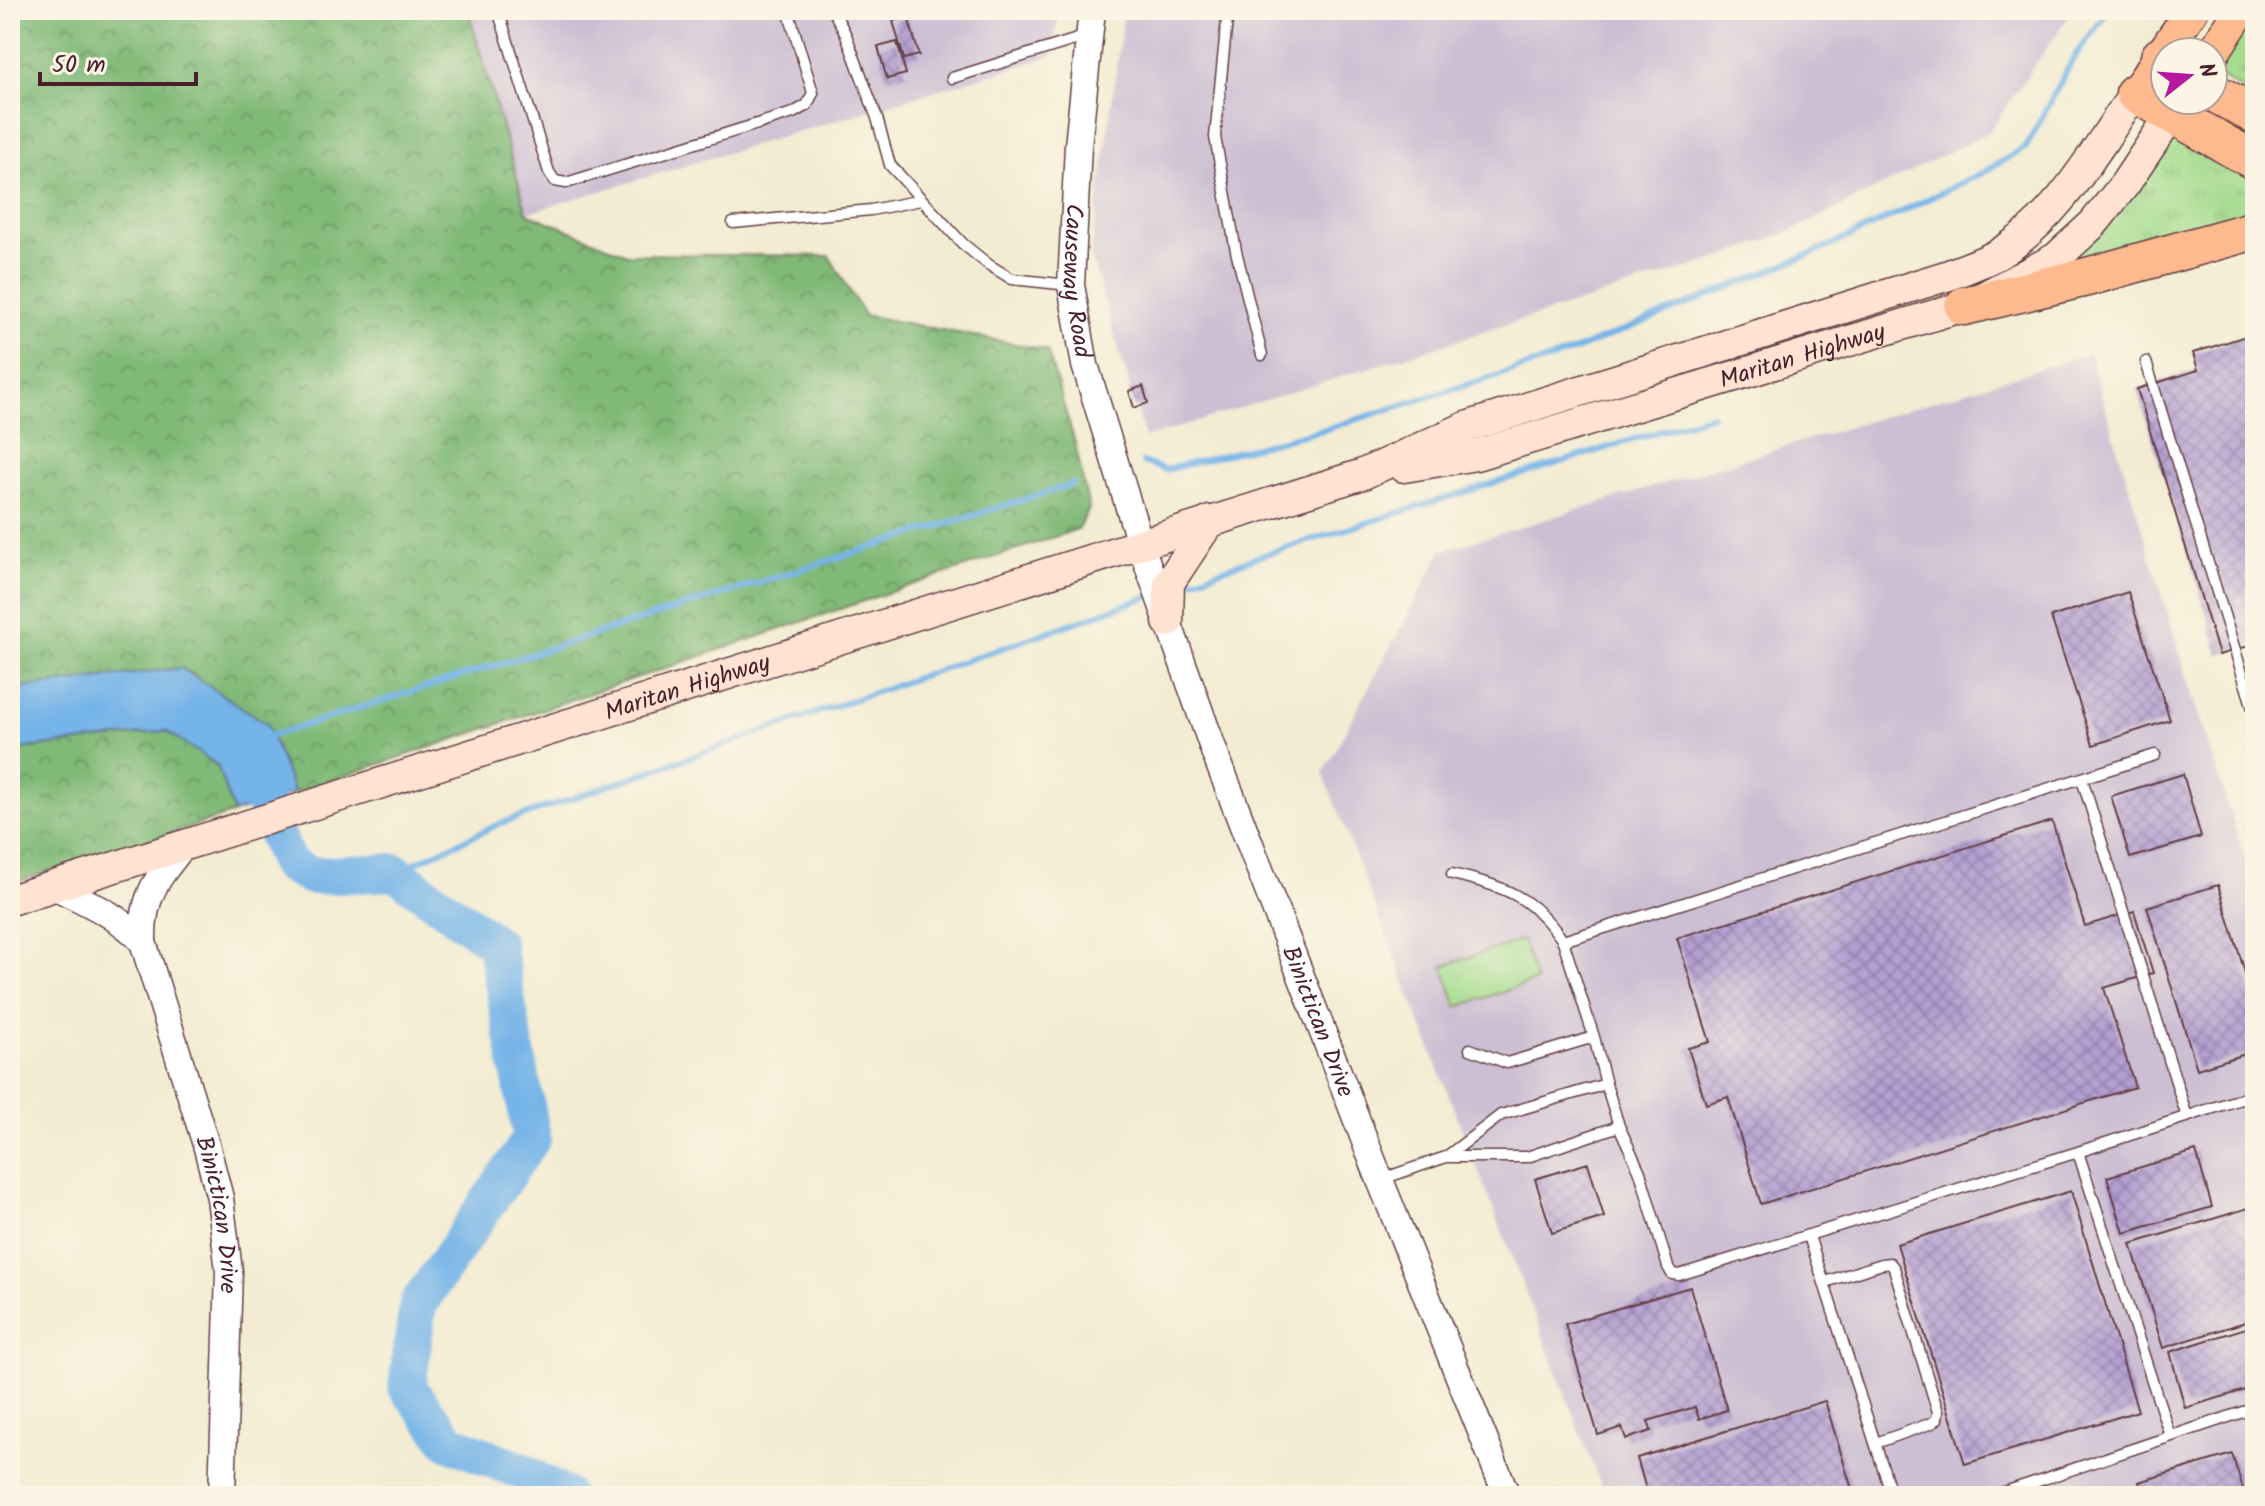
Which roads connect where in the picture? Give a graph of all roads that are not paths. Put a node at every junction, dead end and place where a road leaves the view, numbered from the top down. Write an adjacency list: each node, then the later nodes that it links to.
1 (498, 10): 2 (lane)
2 (788, 10)
3 (833, 10): 19 (lane)
4 (1228, 10): 24 (lane)
5 (2192, 10): 8 (main road)
6 (2241, 10): 9 (main road)
7 (1091, 23): 11 (lane); 22 (street, Causeway Road)
8 (2176, 36)
9 (2224, 36)
10 (2149, 75): 12 (main road)
11 (952, 78)
12 (2135, 93): 13 (highway); 26 (main road, Maritan Highway)
13 (2149, 98)
14 (2229, 101): 15 (highway)
15 (2255, 115)
16 (2171, 116): 23 (main road, Maritan Highway)
17 (2188, 116): 18 (highway)
18 (2255, 161)
19 (921, 200): 20 (lane); 22 (lane)
20 (733, 223)
21 (2255, 230): 23 (highway)
22 (1071, 285): 28 (street, Causeway Road)
23 (1964, 306): 26 (main road, Maritan Highway)
24 (1262, 355)
25 (2146, 362): 30 (lane)
26 (1363, 474): 27 (main road, Maritan Highway)
27 (1210, 521): 28 (main road, Maritan Highway); 29 (main road)
28 (1140, 543): 29 (street, Binictican Drive); 33 (main road, Maritan Highway)
29 (1168, 622): 47 (street, Binictican Drive)
30 (2255, 715)
31 (2155, 755): 32 (lane)
32 (2082, 779): 37 (lane); 43 (lane)
33 (184, 845): 35 (main road, Maritan Highway); 38 (street, Binictican Drive)
34 (1452, 874): 37 (lane)
35 (54, 886): 36 (main road, Maritan Highway); 38 (street)
36 (10, 900)
37 (1563, 941): 39 (lane)
38 (143, 942): 53 (street, Binictican Drive)
39 (1594, 1037): 40 (lane); 41 (lane)
40 (1470, 1049)
41 (1606, 1084): 44 (lane); 46 (lane)
42 (2253, 1095): 43 (lane)
43 (2187, 1117): 45 (lane)
44 (1619, 1126): 46 (lane); 48 (lane)
45 (2078, 1152): 48 (lane); 51 (lane)
46 (1446, 1157): 47 (lane)
47 (1380, 1180): 54 (street, Binictican Drive)
48 (1809, 1236): 49 (lane)
49 (1825, 1282): 52 (lane); 52 (lane)
50 (2255, 1408): 51 (lane)
51 (2170, 1436): 56 (lane)
52 (1876, 1443): 55 (lane)
53 (222, 1496)
54 (1507, 1496)
55 (1892, 1496)
56 (1993, 1496)

